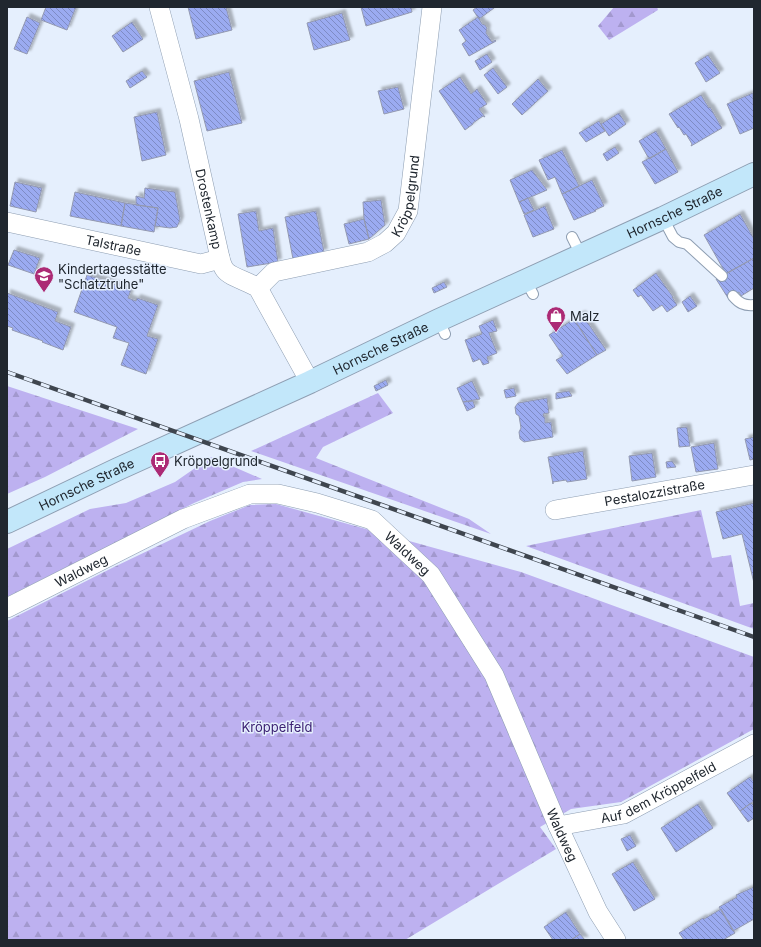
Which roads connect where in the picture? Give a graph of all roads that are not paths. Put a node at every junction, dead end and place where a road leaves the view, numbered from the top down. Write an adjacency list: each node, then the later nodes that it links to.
1 (158, 7): 6 (street, Drostenkamp)
2 (432, 7): 10 (street, Kröppelgrund)
3 (753, 176): 4 (main road, Hornsche Straße)
4 (663, 218): 7 (lane); 13 (main road, Hornsche Straße)
5 (7, 222): 6 (street, Talstraße)
6 (220, 258): 10 (street, Drostenkamp)
7 (707, 261): 8 (lane); 9 (lane)
8 (719, 262)
9 (722, 276)
10 (258, 288): 13 (street)
11 (733, 296): 12 (lane)
12 (754, 306)
13 (310, 382): 16 (main road, Hornsche Straße)
14 (754, 475): 15 (street, Pestalozzistraße)
15 (555, 510)
16 (7, 522)
17 (7, 608): 19 (street, Waldweg)
18 (754, 744): 19 (street, Auf dem Kröppelfeld)
19 (558, 826): 20 (street, Waldweg)
20 (616, 940)

